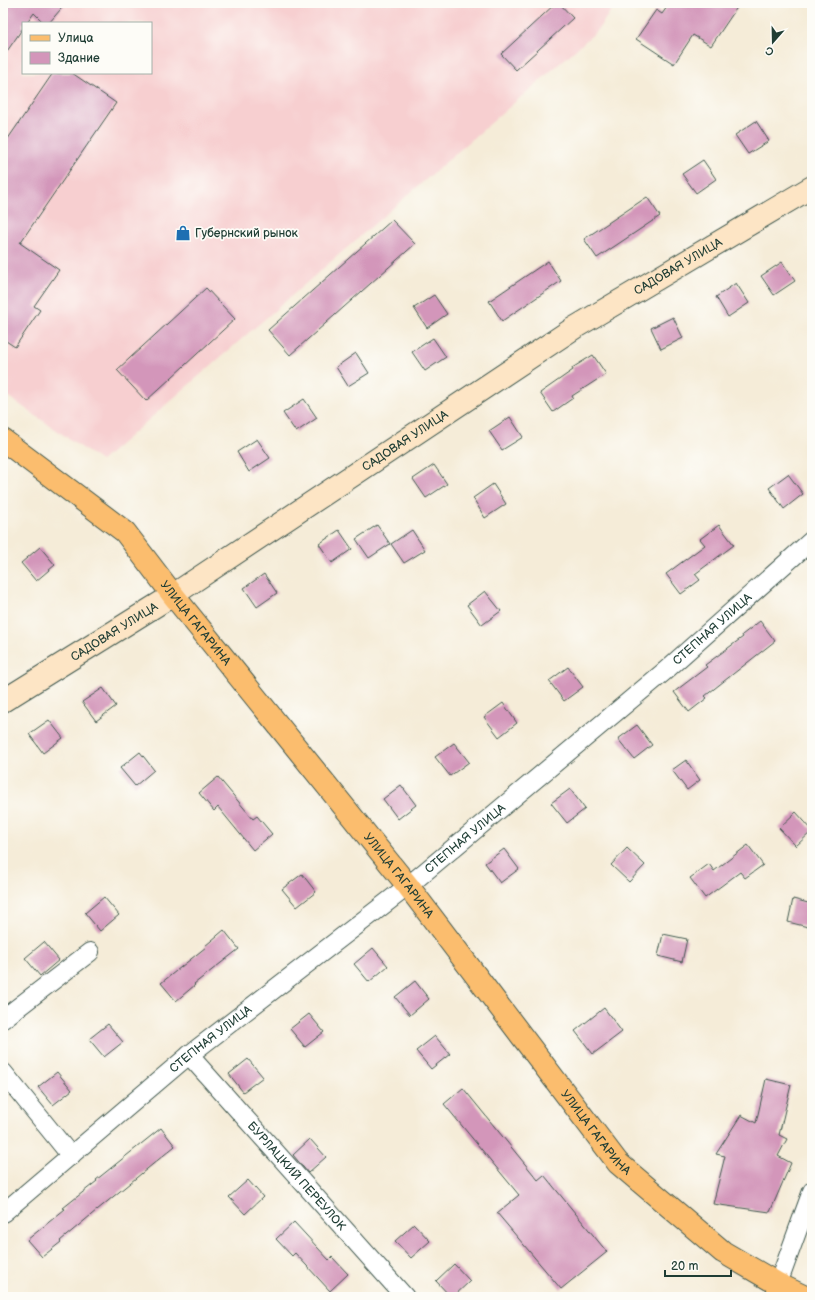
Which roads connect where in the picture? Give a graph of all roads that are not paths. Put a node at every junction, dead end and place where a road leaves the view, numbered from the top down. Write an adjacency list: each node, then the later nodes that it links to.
1 (812, 187): 4 (street, САДОВАЯ УЛИЦА)
2 (3, 440): 4 (main road, УЛИЦА ГАГАРИНА)
3 (812, 540): 6 (street, СТЕПНАЯ УЛИЦА)
4 (172, 595): 5 (street, САДОВАЯ УЛИЦА); 6 (main road, УЛИЦА ГАГАРИНА)
5 (3, 701)
6 (408, 886): 9 (street, СТЕПНАЯ УЛИЦА); 14 (main road, УЛИЦА ГАГАРИНА)
7 (90, 952): 8 (street)
8 (3, 1019)
9 (189, 1055): 11 (street, СТЕПНАЯ УЛИЦА); 15 (street, БУРЛАЦКИЙ ПЕРЕУЛОК)
10 (3, 1072): 11 (street)
11 (71, 1156): 13 (street, СТЕПНАЯ УЛИЦА)
12 (812, 1191): 14 (street)
13 (3, 1213)
14 (776, 1290): 16 (main road, УЛИЦА ГАГАРИНА)
15 (405, 1297)
16 (805, 1297)

